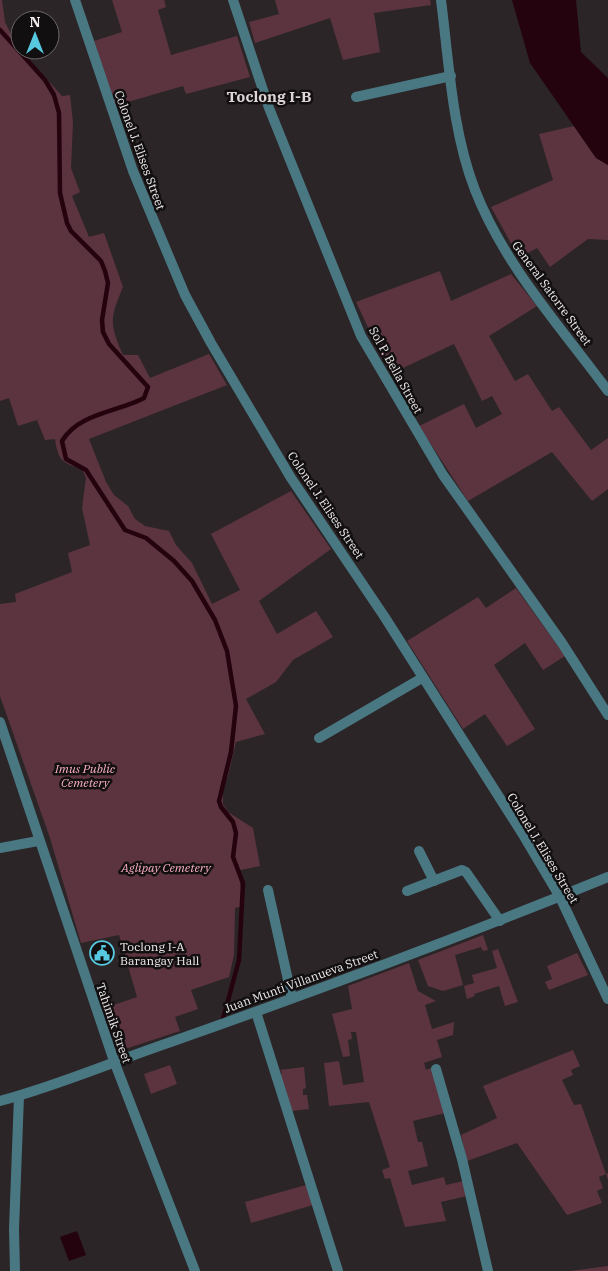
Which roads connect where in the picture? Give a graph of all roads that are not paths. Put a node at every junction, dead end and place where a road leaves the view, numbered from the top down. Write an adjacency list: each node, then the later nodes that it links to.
1 (75, 0): 7 (street, Colonel J. Elises Street)
2 (233, 0): 8 (street, Sol P. Bella Street)
3 (441, 0): 4 (street, General Satorre Street)
4 (451, 76): 5 (street); 6 (street, General Satorre Street)
5 (356, 97)
6 (608, 391)
7 (422, 678): 10 (street); 18 (street, Colonel J. Elises Street)
8 (608, 715)
9 (0, 722): 11 (street, Tahimik Street)
10 (319, 738)
11 (38, 841): 12 (street); 23 (street, Tahimik Street)
12 (0, 848)
13 (419, 851): 15 (street)
14 (608, 877): 18 (street, Juan Munti Villanueva Street)
15 (434, 881): 17 (street); 19 (street)
16 (268, 890): 20 (street)
17 (407, 891)
18 (560, 897): 19 (street, Juan Munti Villanueva Street); 21 (street, Colonel J. Elises Street)
19 (500, 921): 20 (street, Juan Munti Villanueva Street)
20 (292, 998): 22 (street, Juan Munti Villanueva Street)
21 (608, 999)
22 (256, 1012): 23 (street, Juan Munti Villanueva Street); 29 (street)
23 (114, 1061): 25 (street, Juan Munti Villanueva Street); 28 (street, Tahimik Street)
24 (436, 1070): 30 (street)
25 (19, 1096): 26 (street, Juan Munti Villanueva Street); 27 (street)
26 (0, 1101)
27 (15, 1271)
28 (195, 1271)
29 (338, 1271)
30 (488, 1271)

